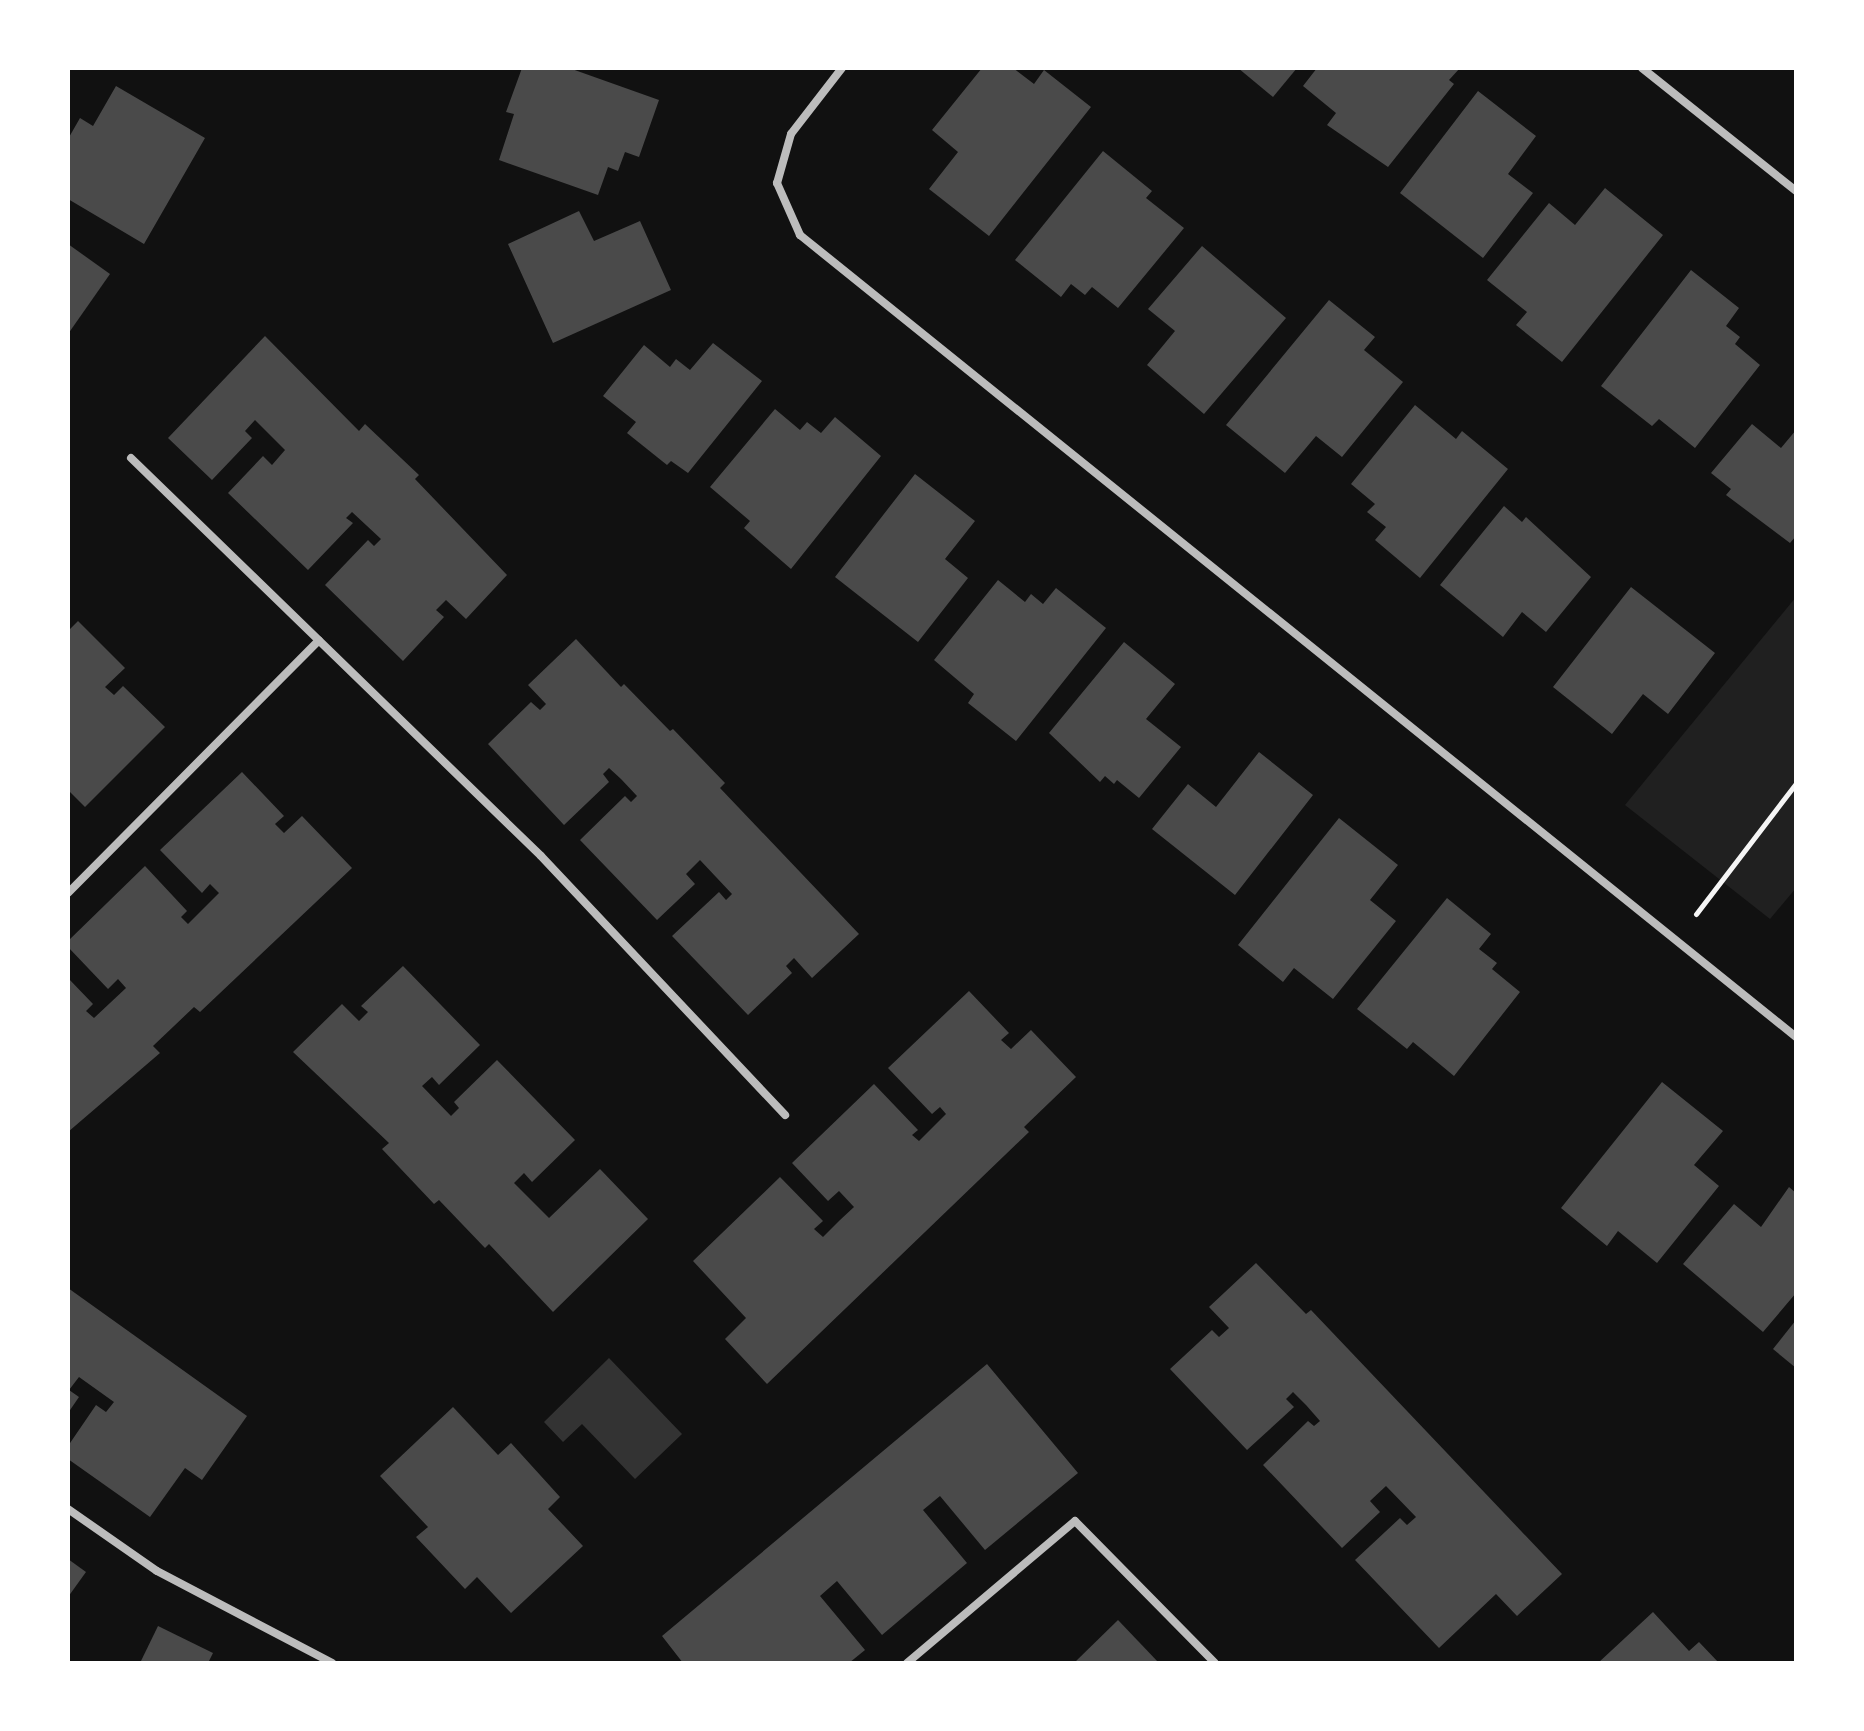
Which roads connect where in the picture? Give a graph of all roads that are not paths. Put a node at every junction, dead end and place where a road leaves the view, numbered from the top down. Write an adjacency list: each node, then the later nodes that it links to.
1 (842, 68): 7 (street)
2 (1642, 68): 3 (street)
3 (1796, 191)
4 (131, 458): 5 (street)
5 (319, 640): 6 (street); 8 (street)
6 (68, 893)
7 (1796, 1037)
8 (785, 1115)
9 (68, 1509): 10 (street)
10 (332, 1663)
11 (907, 1663): 12 (street)
12 (1215, 1663)

